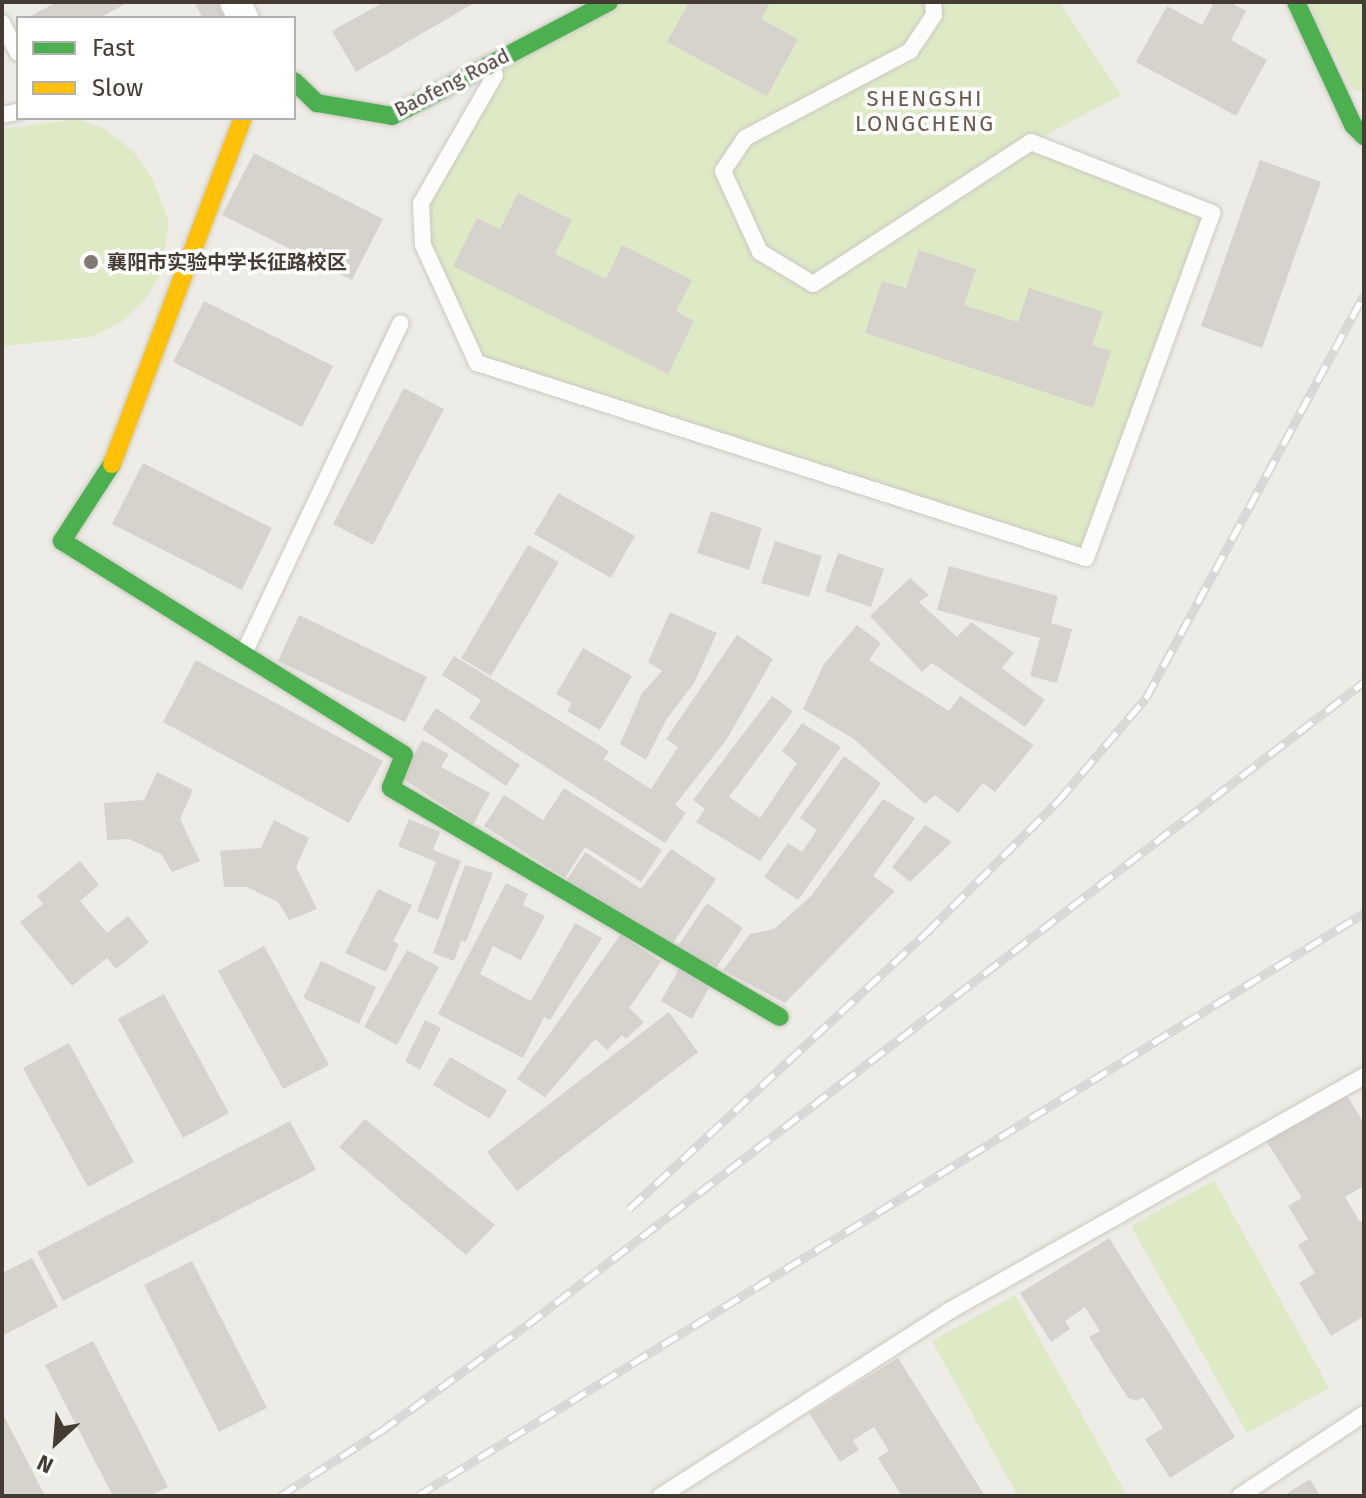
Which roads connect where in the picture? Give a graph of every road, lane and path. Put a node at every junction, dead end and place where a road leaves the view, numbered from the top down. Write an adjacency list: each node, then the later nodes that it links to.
1 (609, 2): 6 (street, Baofeng Road)
2 (933, 2): 6 (lane)
3 (1296, 2): 9 (street)
4 (2, 23): 5 (lane)
5 (16, 49)
6 (506, 56): 7 (street, Baofeng Road)
7 (296, 83)
8 (242, 120): 11 (street)
9 (1364, 136)
10 (401, 323): 11 (lane)
11 (244, 655): 12 (street)
12 (779, 1017)
13 (1364, 1076): 15 (lane)
14 (1364, 1414): 16 (lane)
15 (661, 1496)
16 (1240, 1496)

